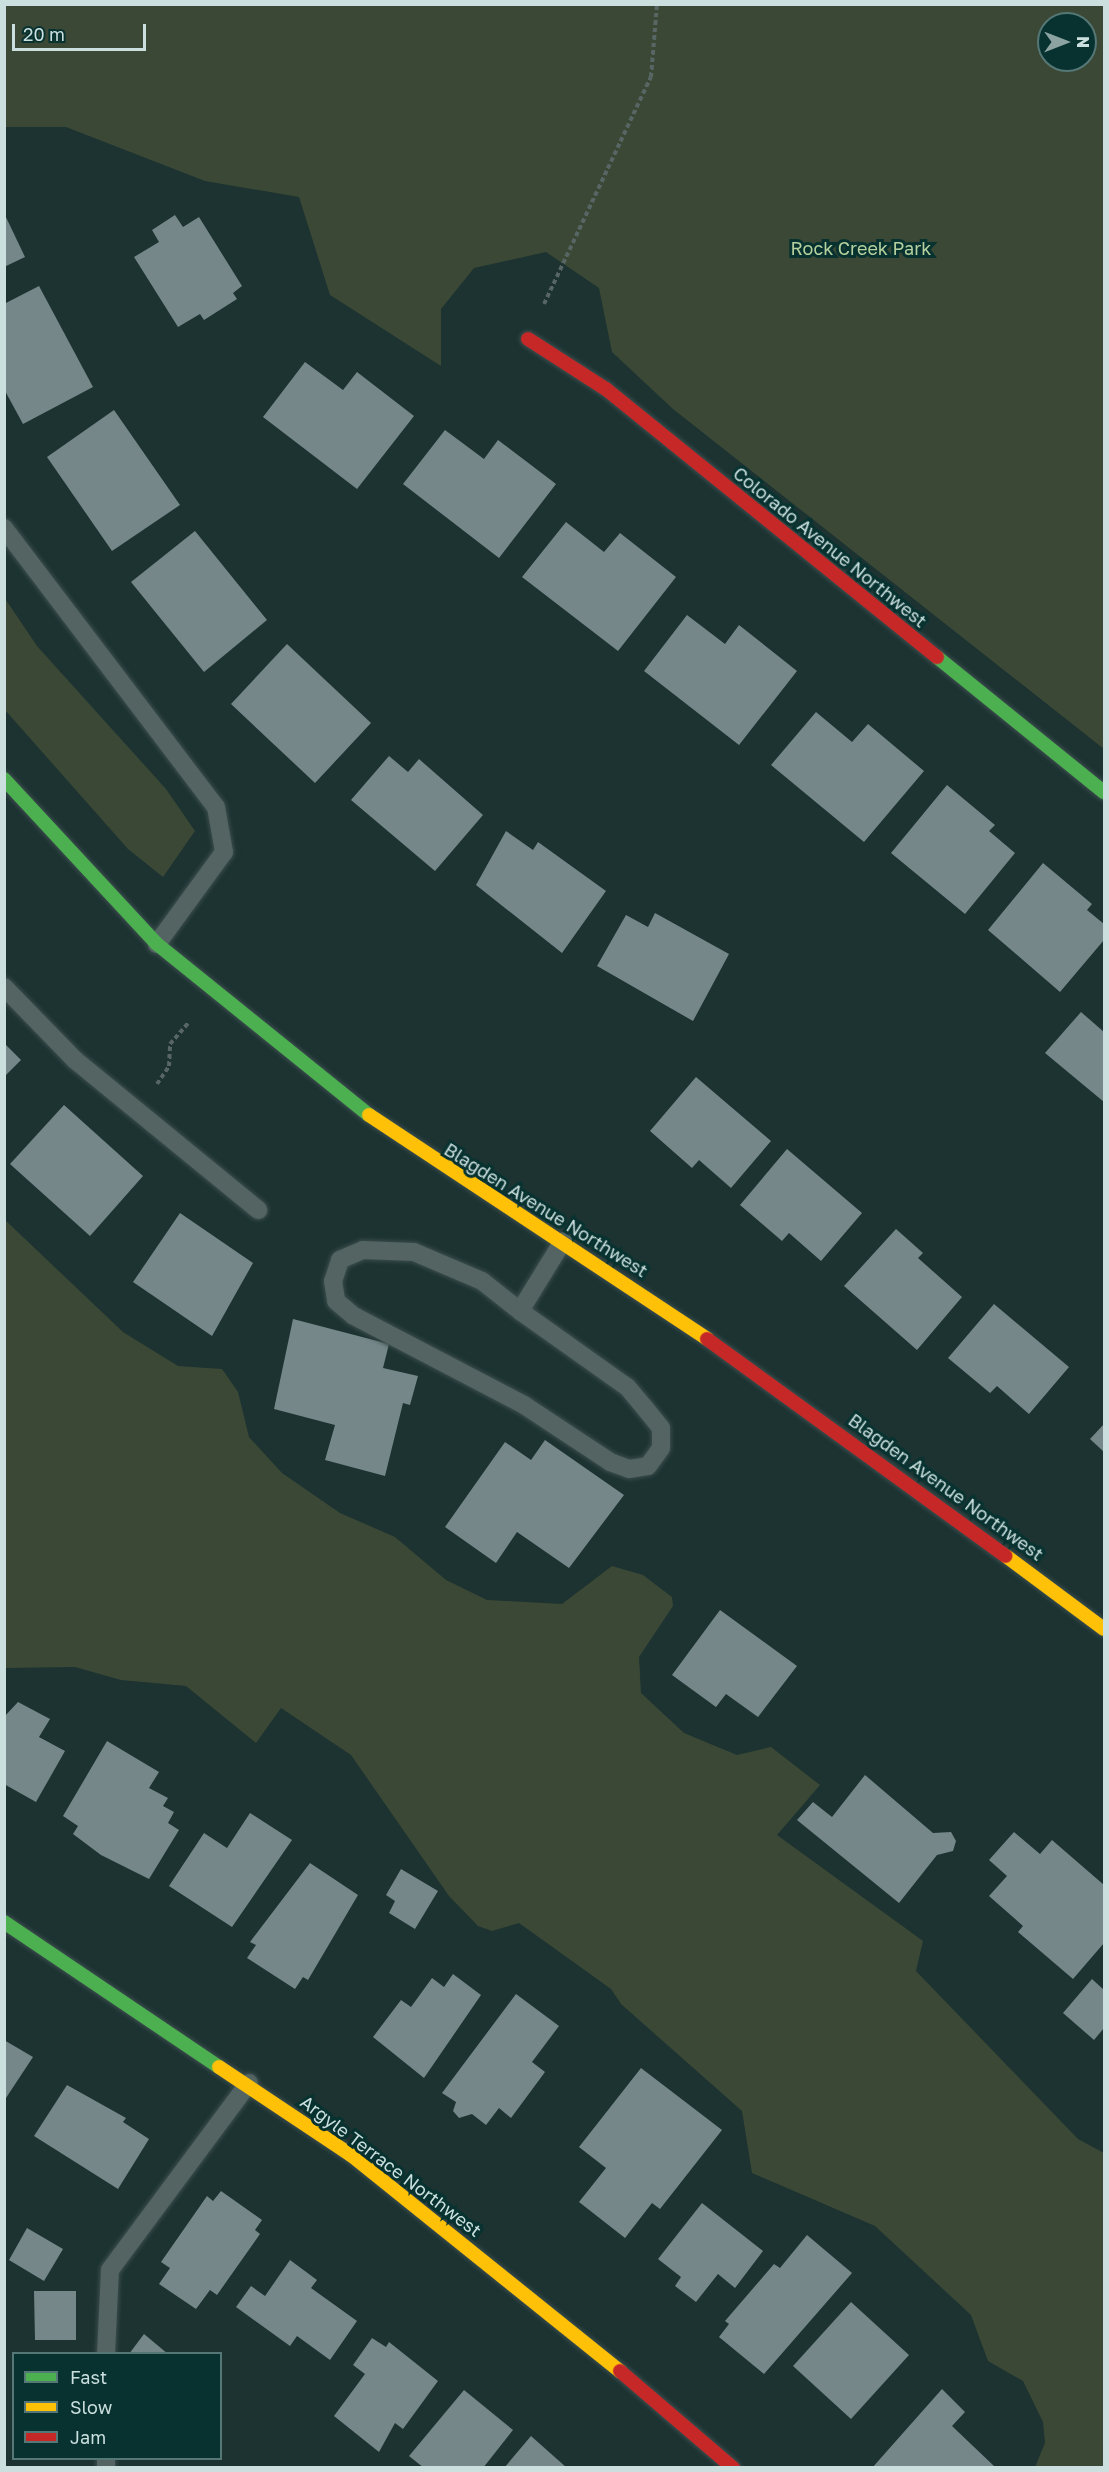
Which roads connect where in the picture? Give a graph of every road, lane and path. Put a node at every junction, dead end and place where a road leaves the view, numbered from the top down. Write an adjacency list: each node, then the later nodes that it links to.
1 (657, 4): 2 (path)
2 (528, 339): 5 (street, Colorado Avenue Northwest)
3 (4, 528): 6 (lane)
4 (4, 779): 6 (street, Blagden Avenue Northwest)
5 (1104, 792)
6 (157, 944): 11 (street, Blagden Avenue Northwest)
7 (4, 987): 9 (lane)
8 (194, 1017): 9 (path)
9 (138, 1112): 10 (lane)
10 (258, 1210)
11 (562, 1241): 12 (lane); 13 (street, Blagden Avenue Northwest)
12 (520, 1311): 12 (lane)
13 (1104, 1629)
14 (4, 1922): 15 (street, Argyle Terrace Northwest)
15 (249, 2083): 16 (lane); 17 (street, Argyle Terrace Northwest)
16 (106, 2352)
17 (727, 2466)

